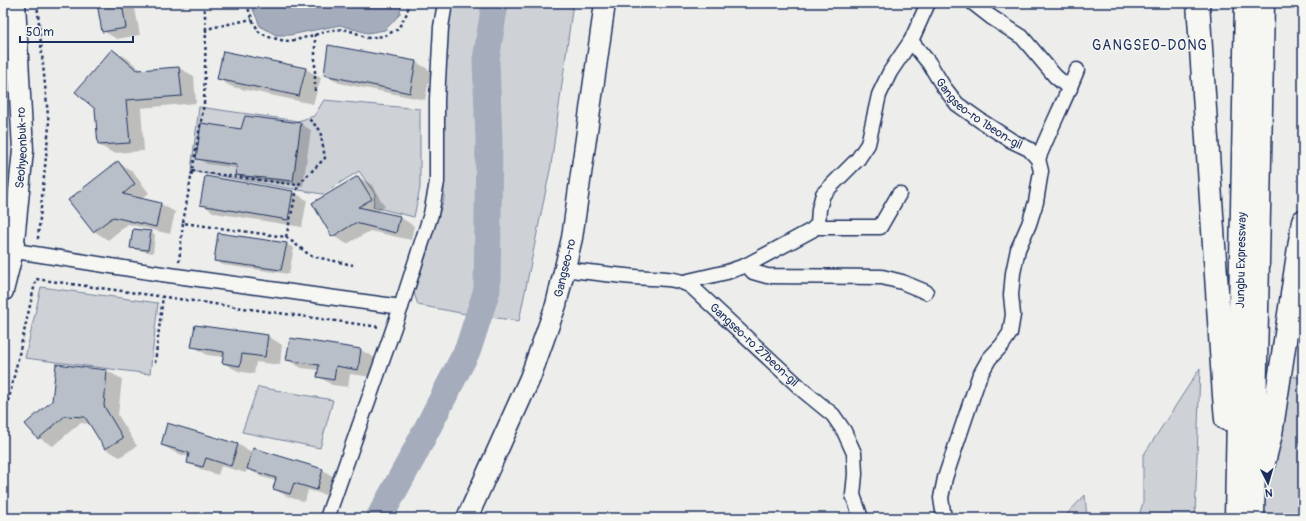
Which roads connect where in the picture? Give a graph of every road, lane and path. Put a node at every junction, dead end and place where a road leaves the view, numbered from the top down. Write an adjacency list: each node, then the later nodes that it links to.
1 (15, 3): 30 (street, Seohyeonbuk-ro)
2 (37, 3): 29 (path)
3 (204, 3): 14 (path)
4 (248, 3): 13 (path)
5 (409, 3): 15 (path)
6 (445, 3): 39 (street)
7 (606, 3): 34 (street, Gangseo-ro)
8 (928, 3): 16 (street)
9 (973, 3): 18 (street)
10 (1198, 3): 43 (highway)
11 (1246, 3): 43 (highway, Jungbu Expressway)
12 (1262, 3): 43 (highway, Jungbu Expressway)
13 (252, 18): 14 (path); 15 (path)
14 (206, 29): 22 (path)
15 (315, 34): 19 (path)
16 (911, 41): 21 (street, Gangseo-ro 1beon-gil); 27 (street)
17 (1077, 70): 18 (street)
18 (1070, 89): 21 (street)
19 (315, 91)
20 (308, 118): 23 (path)
21 (1038, 159): 47 (street)
22 (192, 171): 23 (path); 26 (path)
23 (298, 185): 28 (path)
24 (899, 194): 27 (street)
25 (1303, 221): 43 (highway)
26 (184, 223): 28 (path); 31 (path)
27 (816, 227): 33 (street)
28 (286, 238): 32 (path)
29 (44, 246)
30 (8, 250): 36 (street, Seohyeonbuk-ro); 39 (street)
31 (186, 264)
32 (354, 265)
33 (747, 265): 35 (street); 37 (street)
34 (565, 269): 35 (street, Gangseo-ro 27beon-gil); 45 (street, Gangseo-ro)
35 (684, 282): 46 (street, Gangseo-ro 27beon-gil)
36 (3, 291)
37 (926, 292)
38 (164, 296): 40 (path); 41 (path); 42 (path)
39 (401, 308): 44 (street)
40 (381, 328)
41 (155, 363)
42 (3, 425)
43 (1245, 514)
44 (327, 518)
45 (467, 518)
46 (861, 518)
47 (944, 518)

